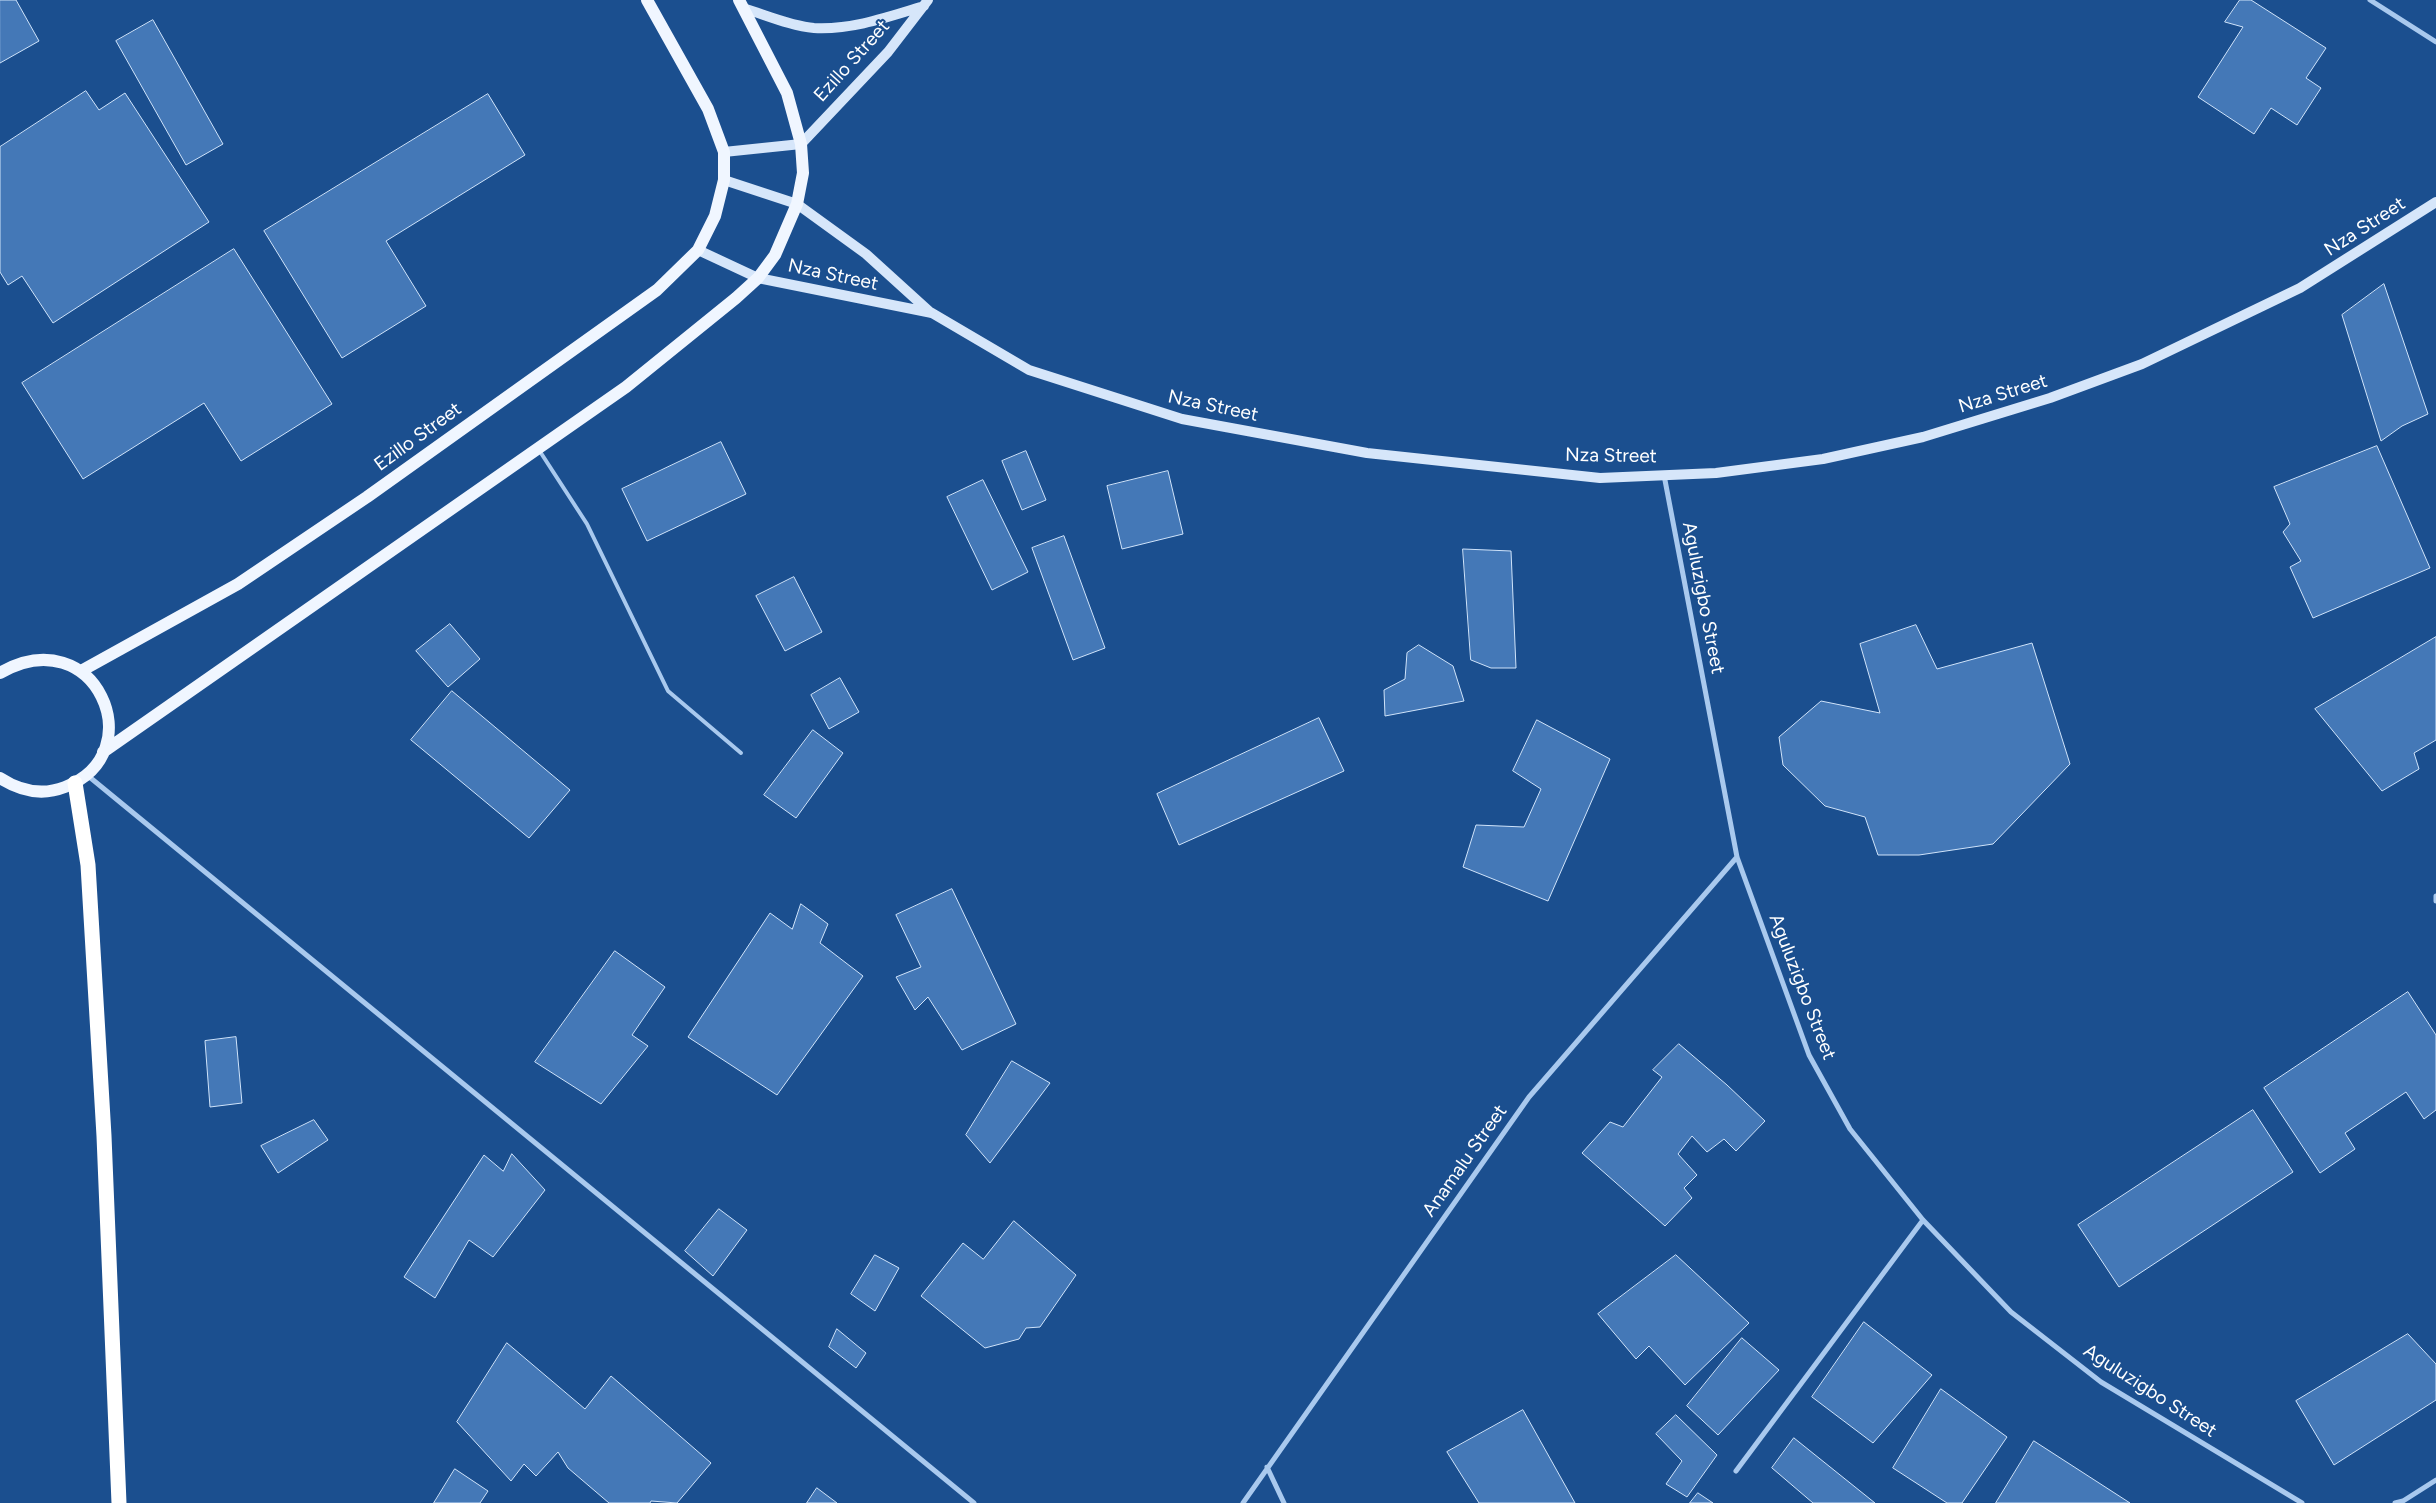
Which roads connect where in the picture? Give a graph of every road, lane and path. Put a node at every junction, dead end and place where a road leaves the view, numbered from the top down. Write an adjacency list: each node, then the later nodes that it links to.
1 (647, 0): 7 (main road)
2 (2370, 0): 5 (street)
3 (926, 3): 4 (street); 6 (street, Ezillo Street)
4 (741, 4): 6 (main road)
5 (2436, 42)
6 (801, 144): 7 (street); 10 (main road)
7 (724, 152): 8 (main road, Ezillo Street)
8 (724, 180): 10 (street); 11 (main road, Ezillo Street)
9 (2436, 202): 15 (street, Nza Street)
10 (798, 204): 12 (main road); 13 (street)
11 (698, 250): 12 (street, Nza Street); 16 (main road, Ezillo Street)
12 (758, 278): 13 (street, Nza Street); 14 (main road)
13 (932, 313): 15 (street, Nza Street)
14 (539, 450): 18 (main road); 19 (lane)
15 (1664, 475): 23 (street, Aguluzigbo Street)
16 (81, 671): 17 (main road); 18 (main road)
17 (0, 673)
18 (104, 752): 21 (main road)
19 (741, 753)
20 (0, 778): 22 (main road)
21 (81, 779): 22 (main road); 30 (highway); 31 (street)
22 (6, 789)
23 (1737, 857): 26 (street, Aguluzigbo Street); 27 (street, Anamalu Street)
24 (2436, 896): 25 (street)
25 (2436, 901)
26 (1923, 1220): 28 (street); 34 (street, Aguluzigbo Street)
27 (1267, 1467): 32 (street, Anamalu Street); 33 (street)
28 (1736, 1471)
29 (2436, 1480): 35 (street)
30 (119, 1503)
31 (974, 1503)
32 (1242, 1503)
33 (1284, 1503)
34 (2302, 1503)
35 (2395, 1503)

